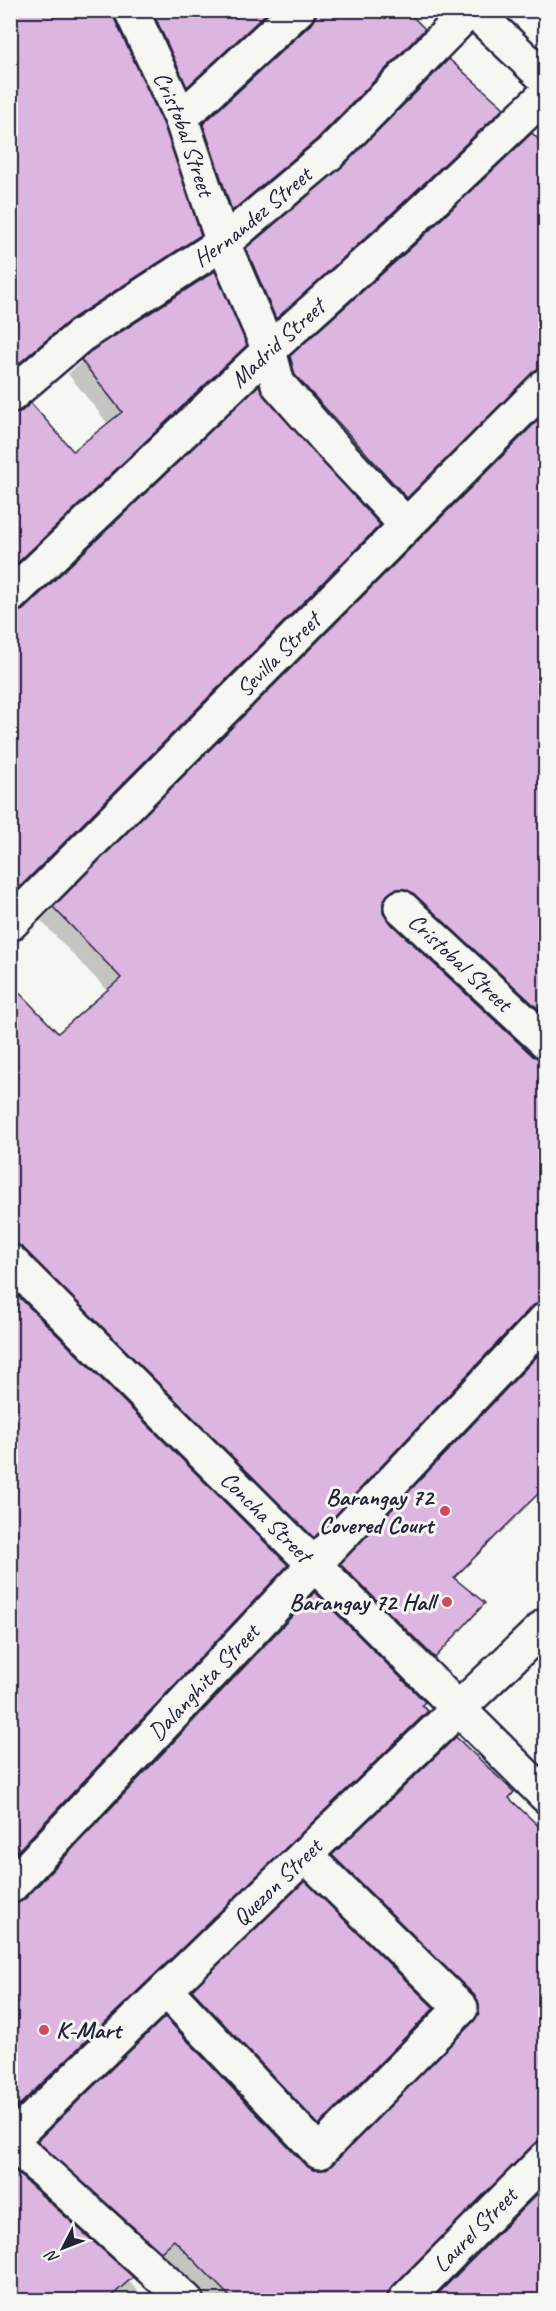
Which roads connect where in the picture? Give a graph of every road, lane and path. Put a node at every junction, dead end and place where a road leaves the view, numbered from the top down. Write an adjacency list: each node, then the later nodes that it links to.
1 (131, 10): 6 (street, Cristobal Street)
2 (298, 10): 6 (street)
3 (471, 10): 4 (street); 7 (street, Hernandez Street)
4 (546, 79)
5 (546, 94): 8 (street, Madrid Street)
6 (181, 118): 7 (street, Cristobal Street)
7 (223, 243): 8 (street, Cristobal Street); 10 (street, Hernandez Street)
8 (269, 350): 11 (street, Cristobal Street); 12 (street, Madrid Street)
9 (546, 385): 11 (street, Sevilla Street)
10 (10, 396)
11 (406, 525): 14 (street, Sevilla Street)
12 (10, 596)
13 (401, 907): 15 (street, Cristobal Street)
14 (10, 924)
15 (546, 1042)
16 (10, 1261): 18 (street, Concha Street)
17 (546, 1319): 18 (street, Dalanghita Street)
18 (314, 1566): 20 (street, Concha Street); 23 (street, Dalanghita Street)
19 (546, 1625): 20 (street, Quezon Street)
20 (456, 1709): 21 (street, Concha Street); 22 (street, Quezon Street)
21 (546, 1796)
22 (305, 1854): 24 (street, Quezon Street); 24 (street)
23 (10, 1887)
24 (166, 1990): 25 (street, Quezon Street)
25 (11, 2141): 27 (street)
26 (546, 2158): 28 (street, Laurel Street)
27 (186, 2301)
28 (405, 2301)

